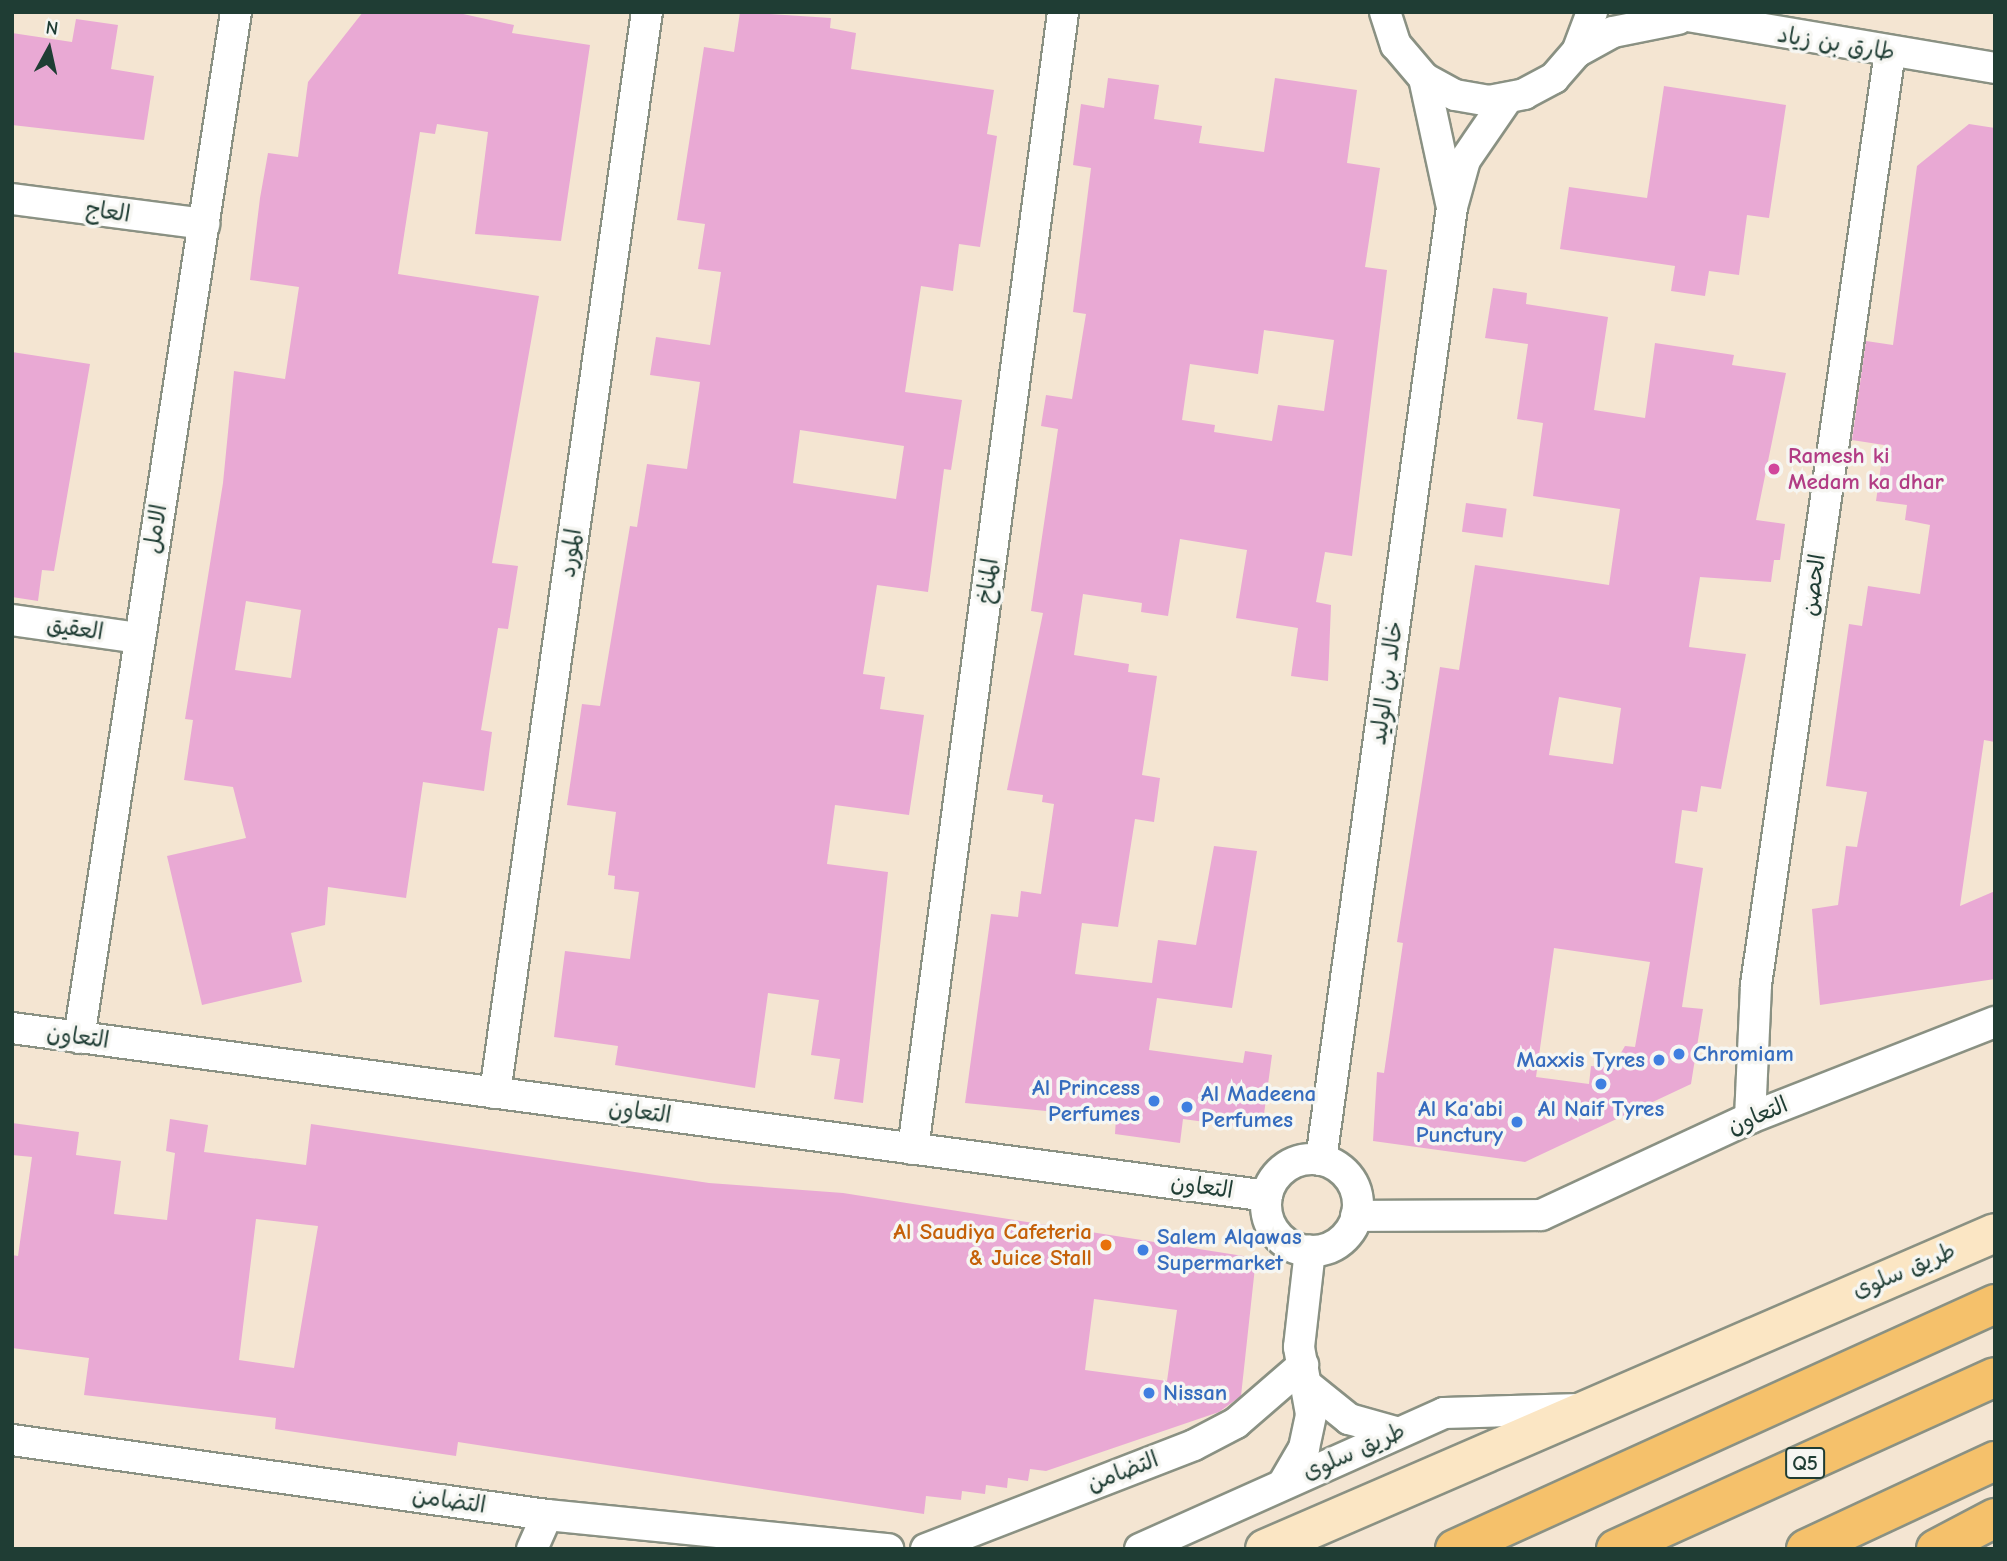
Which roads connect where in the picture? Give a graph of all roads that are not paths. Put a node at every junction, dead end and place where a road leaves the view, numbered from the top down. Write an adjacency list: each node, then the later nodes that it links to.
1 (647, 12): 20 (street, المورد)
2 (1063, 12): 22 (street, المناخ)
3 (1592, 12): 7 (street)
4 (233, 15): 14 (street, الامل)
5 (1671, 15): 7 (street, طارق بن زياد); 8 (street, طارق بن زياد)
6 (1380, 16): 10 (street)
7 (1577, 52): 11 (street)
8 (1890, 52): 9 (street, طارق بن زياد); 21 (street, الحصن)
9 (1995, 68)
10 (1424, 78): 11 (street); 13 (street, خالد بن الوليد)
11 (1507, 99): 13 (street, خالد بن الوليد)
12 (12, 199): 14 (street, العاج)
13 (1452, 207): 23 (street, خالد بن الوليد)
14 (204, 224): 16 (street, الامل)
15 (12, 620): 16 (street, العقيق)
16 (138, 638): 19 (street, الامل)
17 (1995, 1022): 21 (street, التعاون)
18 (12, 1028): 19 (street, التعاون)
19 (79, 1038): 20 (street, التعاون)
20 (495, 1093): 22 (street, التعاون)
21 (1750, 1118): 25 (street, التعاون)
22 (913, 1149): 24 (street, التعاون)
23 (1321, 1160): 24 (street); 25 (street)
24 (1267, 1196): 27 (street)
25 (1356, 1216): 27 (street)
26 (1995, 1233): 31 (main road, طريق سلوى)
27 (1310, 1251): 29 (street)
28 (1995, 1304): 43 (highway)
29 (1306, 1376): 32 (street); 35 (street); 40 (street, التضامن)
30 (1995, 1377): 44 (highway, Q5)
31 (1581, 1409): 32 (street, طريق سلوى); 42 (main road, طريق سلوى)
32 (1396, 1432): 35 (street, طريق سلوى)
33 (12, 1440): 36 (street, التضامن)
34 (1995, 1461): 45 (highway)
35 (1283, 1484): 41 (street, طريق سلوى)
36 (547, 1515): 38 (street); 39 (street, التضامن)
37 (1995, 1518): 46 (highway)
38 (532, 1549)
39 (888, 1549)
40 (926, 1549)
41 (1140, 1549)
42 (1265, 1549)
43 (1455, 1549)
44 (1616, 1549)
45 (1806, 1549)
46 (1936, 1549)

